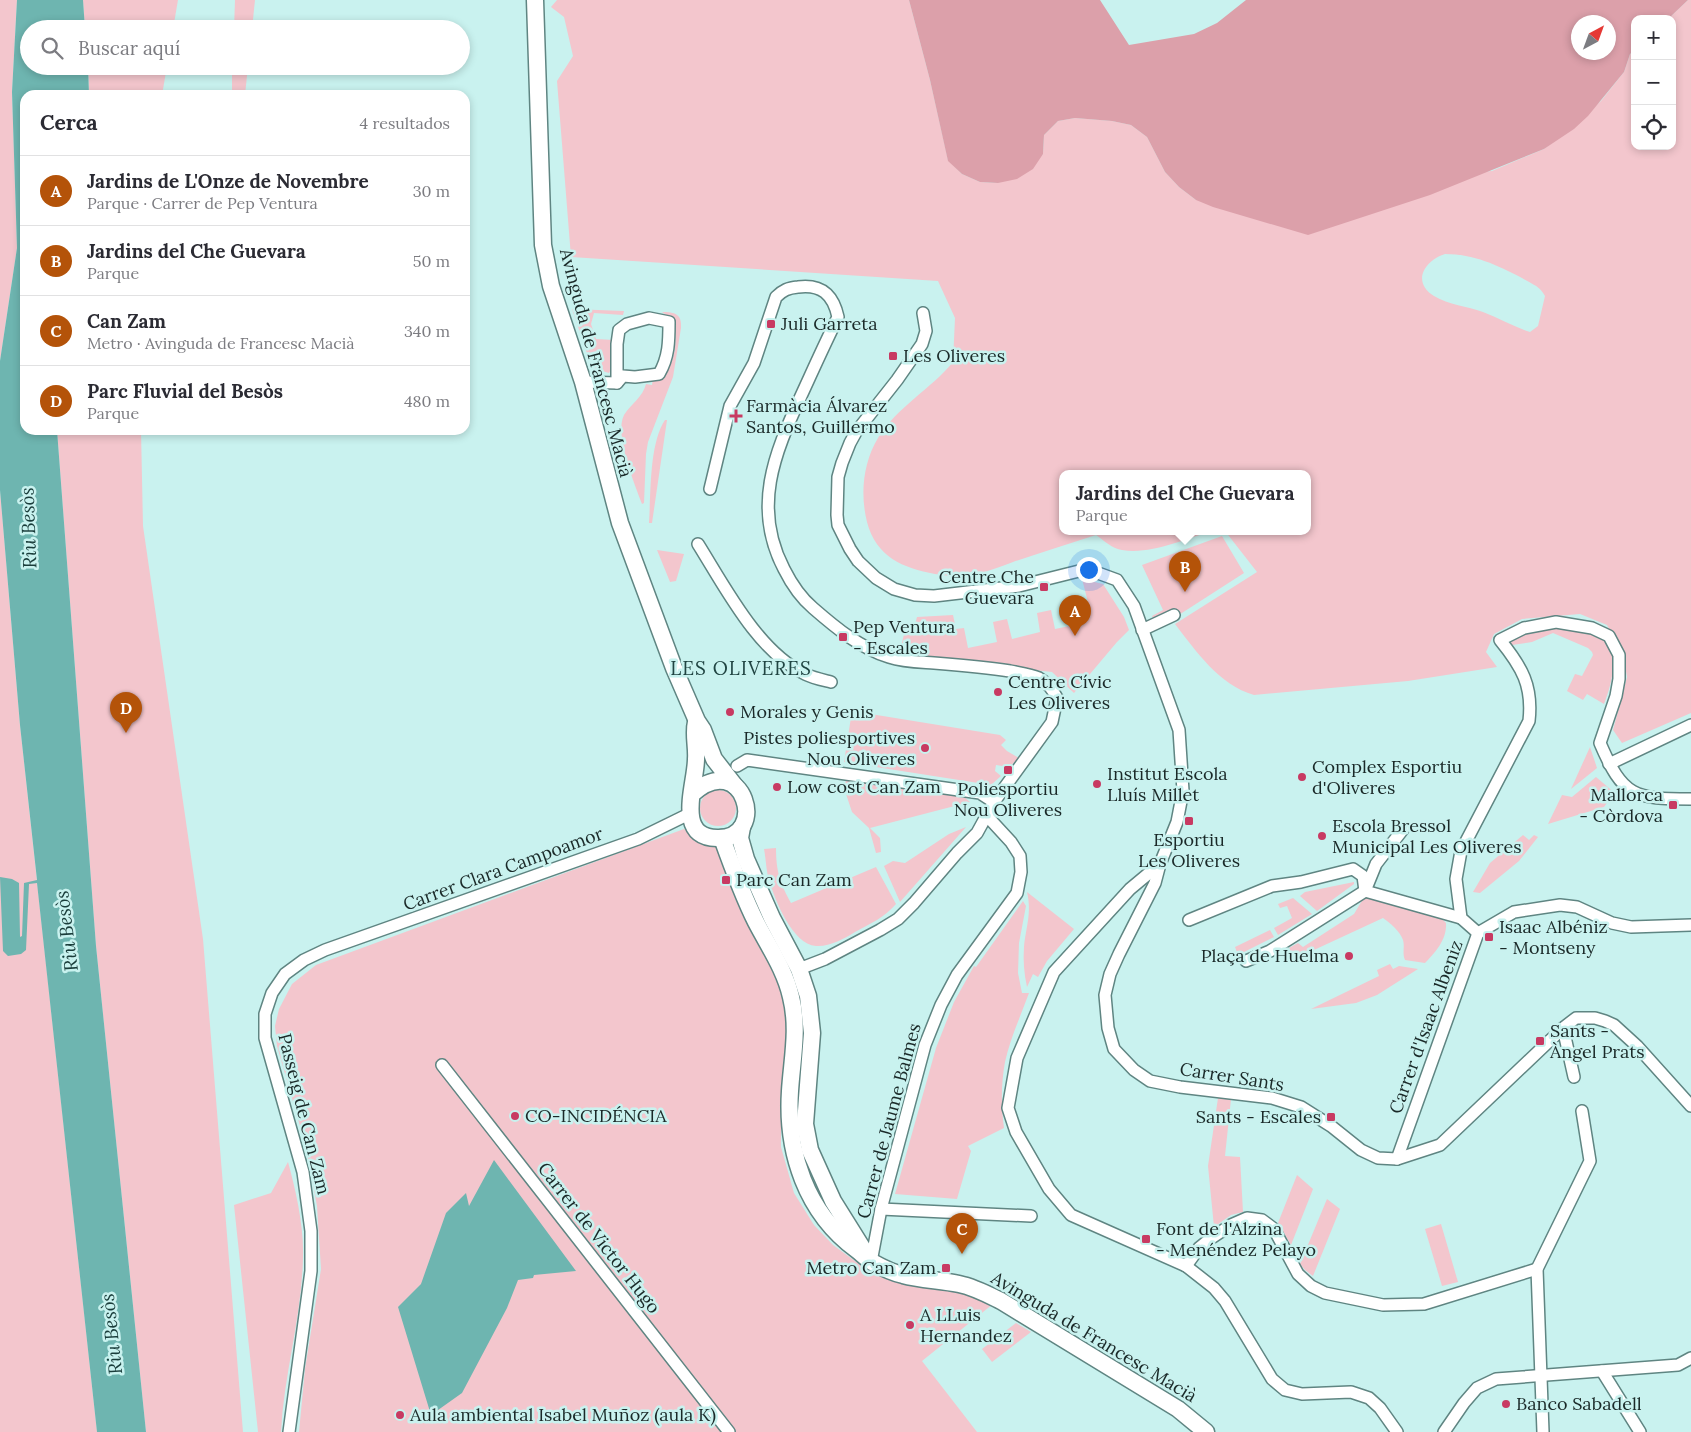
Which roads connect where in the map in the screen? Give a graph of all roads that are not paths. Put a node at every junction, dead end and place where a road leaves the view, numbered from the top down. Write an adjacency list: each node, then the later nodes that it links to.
1 (535, 0): 3 (street, Avinguda de Francesc Macià)
2 (923, 312): 8 (street, Carrer Sants)
3 (583, 382): 4 (street); 10 (street, Avinguda de Francesc Macià)
4 (617, 383): 4 (street)
5 (710, 489): 17 (street)
6 (698, 544): 9 (street)
7 (1174, 615): 8 (street)
8 (1142, 630): 23 (street, Carrer Sants)
9 (831, 682)
10 (696, 722): 14 (street, Avinguda de Francesc Macià); 15 (street, Avinguda de Francesc Macià)
11 (1691, 726): 12 (street)
12 (1609, 764): 16 (street); 25 (street, Carrer d'Isaac Albeniz)
13 (737, 766): 17 (street)
14 (735, 786): 15 (street); 20 (street)
15 (692, 794): 18 (street)
16 (1691, 799)
17 (994, 802): 19 (street)
18 (689, 814): 22 (street); 29 (street, Carrer Clara Campoamor)
19 (987, 816): 31 (street); 38 (street, Carrer de Jaume Balmes)
20 (742, 827): 22 (street); 31 (street)
21 (1404, 828): 24 (street)
22 (722, 838): 40 (street, Avinguda de Francesc Macià)
23 (1160, 864): 37 (street, Carrer Sants); 41 (street)
24 (1365, 891): 25 (street); 26 (street); 30 (street)
25 (1461, 918): 28 (street, Carrer d'Isaac Albeniz)
26 (1189, 920)
27 (1691, 925): 28 (street)
28 (1478, 933): 37 (street, Carrer d'Isaac Albeniz)
29 (325, 950): 46 (street, Passeig de Can Zam)
30 (1246, 961)
31 (799, 969): 40 (street)
32 (1563, 1028): 34 (street); 35 (street, Carrer Sants); 37 (street, Carrer Sants)
33 (442, 1065): 47 (street, Carrer de Victor Hugo)
34 (1574, 1077)
35 (1691, 1106)
36 (1582, 1111): 42 (street)
37 (1397, 1159)
38 (881, 1209): 39 (street); 40 (street, Carrer de Jaume Balmes)
39 (1031, 1216)
40 (871, 1262): 48 (street, Avinguda de Francesc Macià)
41 (1186, 1266): 42 (street); 49 (street)
42 (1537, 1269): 45 (street)
43 (1691, 1358): 44 (street)
44 (1602, 1371): 45 (street); 52 (street)
45 (1541, 1375): 50 (street); 51 (street)
46 (289, 1432)
47 (728, 1432)
48 (1206, 1432)
49 (1397, 1432)
50 (1444, 1432)
51 (1543, 1432)
52 (1640, 1432)

